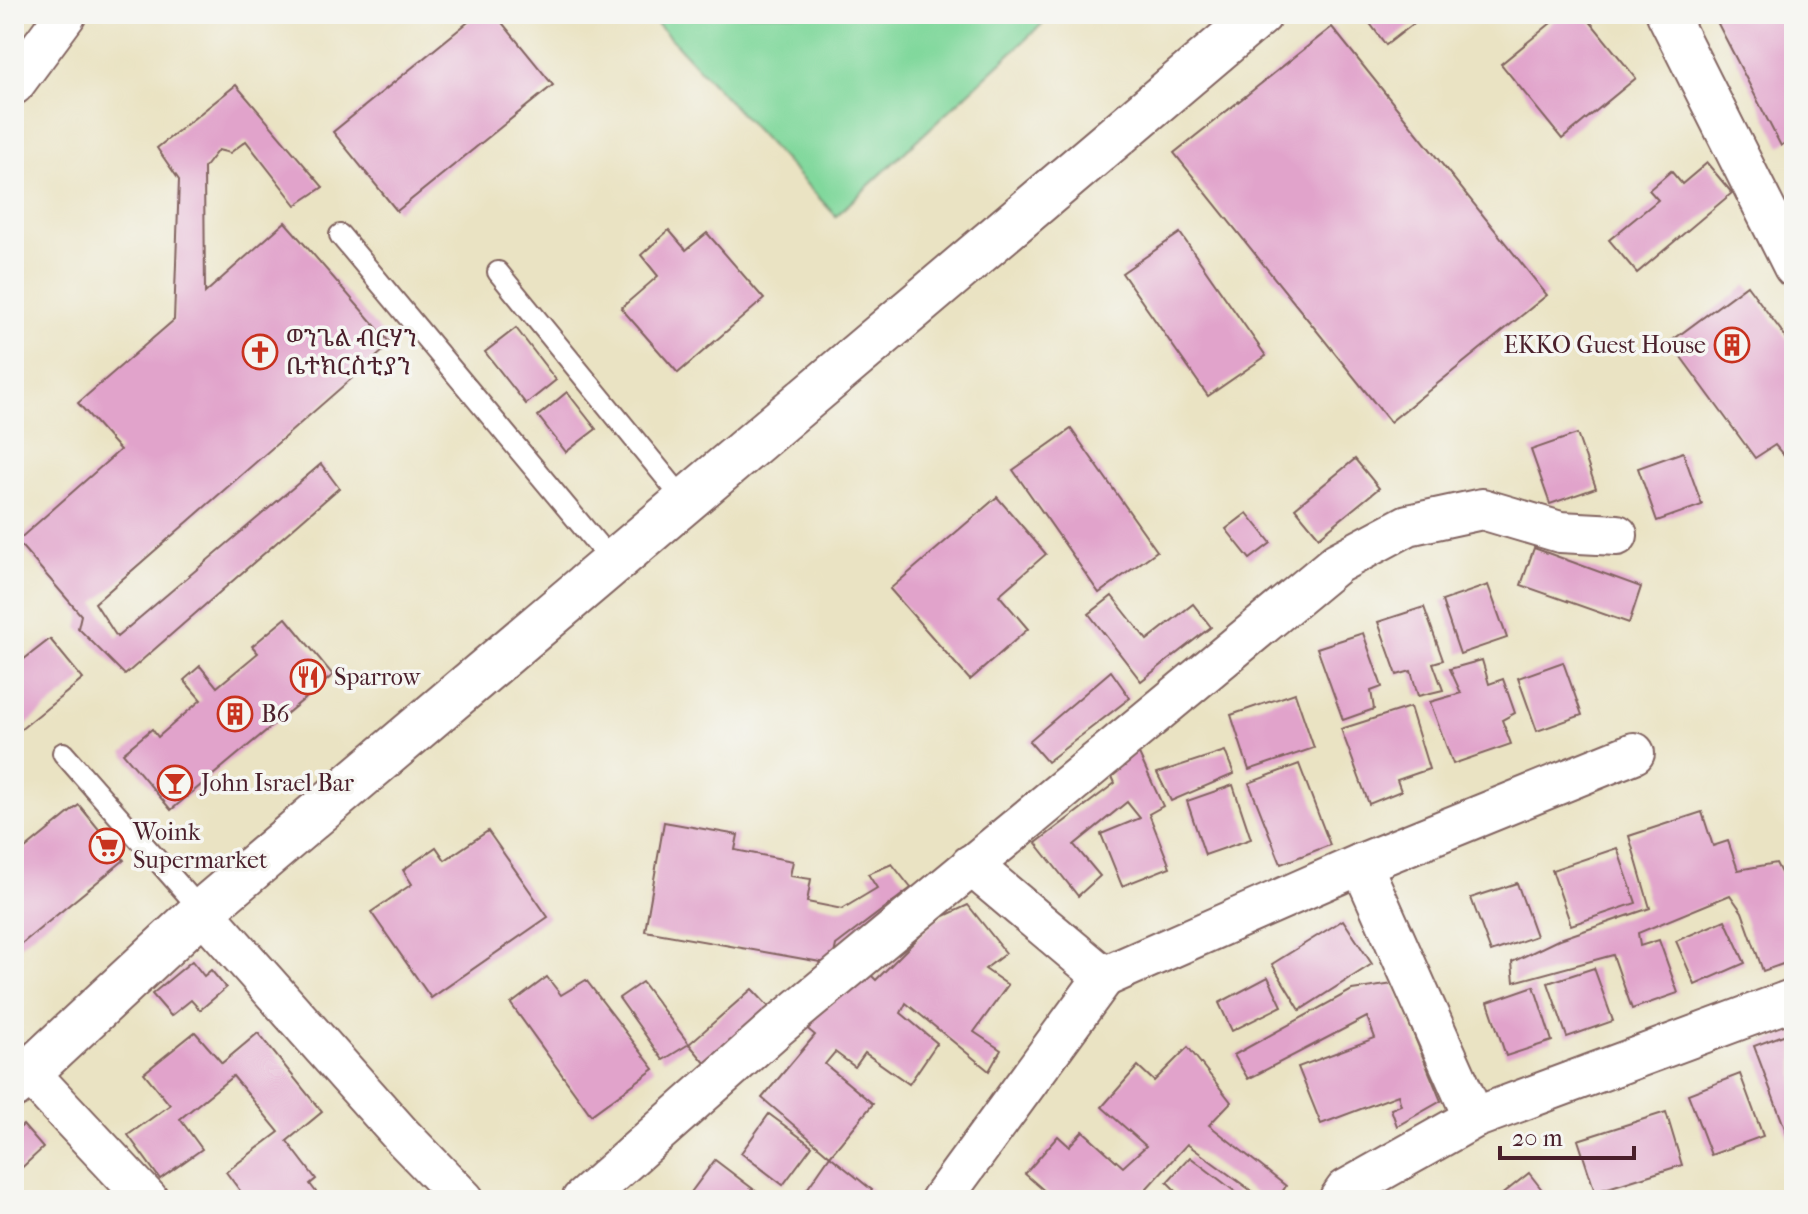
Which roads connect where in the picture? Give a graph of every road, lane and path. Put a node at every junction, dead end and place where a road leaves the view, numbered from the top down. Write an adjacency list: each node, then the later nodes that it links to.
1 (66, 14): 4 (street)
2 (1260, 14): 8 (main road)
3 (1667, 14): 6 (street)
4 (14, 84)
5 (340, 235): 10 (lane)
6 (1794, 267)
7 (498, 272): 8 (lane)
8 (685, 501): 10 (main road)
9 (1617, 535): 14 (street)
10 (613, 563): 15 (main road)
11 (63, 753): 15 (lane)
12 (1634, 753): 13 (street)
13 (1361, 864): 16 (street); 19 (street)
14 (971, 865): 16 (street); 23 (street)
15 (202, 911): 18 (main road); 22 (street)
16 (1104, 977): 20 (street)
17 (1794, 999): 19 (street)
18 (21, 1079): 21 (street)
19 (1474, 1118): 24 (street)
20 (958, 1195)
21 (148, 1200)
22 (464, 1200)
23 (582, 1200)
24 (1339, 1200)

